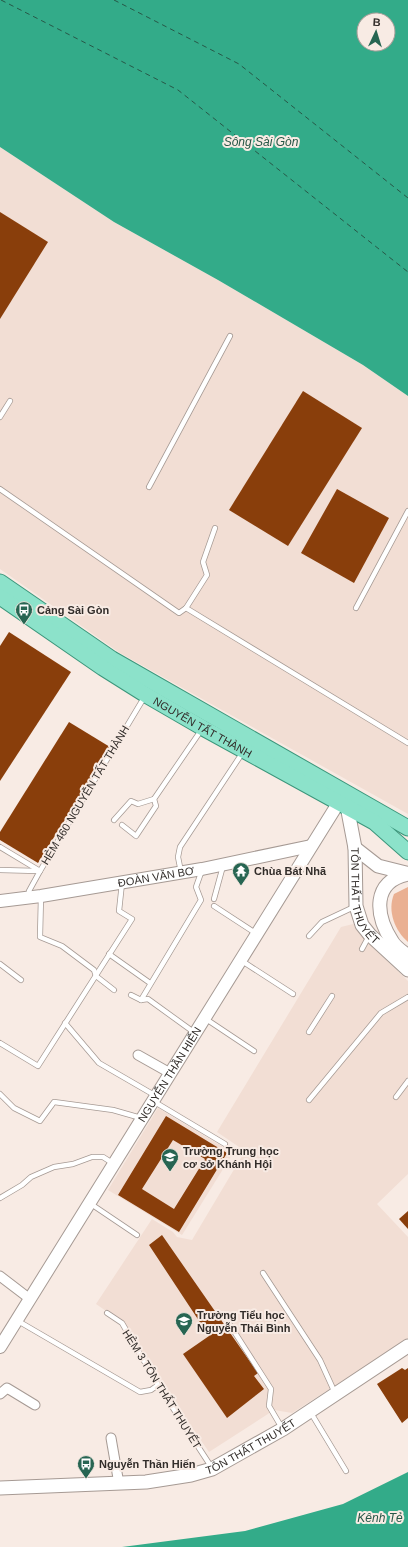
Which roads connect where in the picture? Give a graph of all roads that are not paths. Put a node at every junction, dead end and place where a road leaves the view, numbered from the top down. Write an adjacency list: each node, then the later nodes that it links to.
1 (230, 336): 4 (lane)
2 (10, 401): 3 (lane)
3 (0, 417)
4 (149, 487)
5 (0, 489): 10 (lane)
6 (408, 511): 11 (lane)
7 (215, 528): 10 (lane)
8 (0, 582): 18 (main road, NGUYỄN TẤT THÀNH)
9 (0, 598): 12 (main road, NGUYỄN TẤT THÀNH)
10 (186, 608): 14 (lane)
11 (356, 608)
12 (146, 695): 13 (main road, NGUYỄN TẤT THÀNH); 30 (lane, HẺM 460 NGUYỄN TẤT THÀNH)
13 (203, 728): 15 (main road, NGUYỄN TẤT THÀNH); 16 (lane)
14 (408, 743)
15 (244, 751): 17 (main road, NGUYỄN TẤT THÀNH); 31 (lane)
16 (154, 799): 19 (lane); 20 (lane)
17 (343, 804): 23 (street, NGUYỄN THẦN HIẾN); 25 (main road, TÔN THẤT THUYẾT); 26 (main road, NGUYỄN TẤT THÀNH)
18 (392, 819): 21 (main road, NGUYỄN TẤT THÀNH); 22 (main road, NGUYỄN TẤT THÀNH)
19 (114, 820)
20 (122, 825)
21 (408, 828)
22 (408, 834)
23 (311, 846): 27 (street, ĐOÀN VĂN BƠ); 40 (street, NGUYỄN THẦN HIẾN)
24 (0, 848): 30 (lane)
25 (355, 848): 32 (main road); 39 (main road, TÔN THẤT THUYẾT)
26 (408, 852)
27 (224, 864): 28 (street, ĐOÀN VĂN BƠ); 36 (lane)
28 (202, 869): 31 (street, ĐOÀN VĂN BƠ); 51 (lane)
29 (0, 870): 30 (lane)
30 (40, 871): 35 (lane, HẺM 460 NGUYỄN TẤT THÀNH)
31 (181, 872): 33 (street, ĐOÀN VĂN BƠ)
32 (408, 873): 45 (main road, TÔN THẤT THUYẾT)
33 (122, 881): 34 (street, ĐOÀN VĂN BƠ); 44 (lane)
34 (41, 896): 35 (street, ĐOÀN VĂN BƠ); 49 (lane)
35 (29, 898): 37 (street, ĐOÀN VĂN BƠ)
36 (214, 898)
37 (0, 901)
38 (214, 906): 40 (lane)
39 (356, 906): 41 (main road, TÔN THẤT THUYẾT); 42 (lane)
40 (257, 934): 46 (street, NGUYỄN THẦN HIẾN)
41 (370, 935): 43 (lane); 48 (main road, TÔN THẤT THUYẾT)
42 (309, 936)
43 (362, 949)
44 (109, 954): 49 (lane); 51 (lane)
45 (408, 956)
46 (240, 961): 53 (lane); 58 (street, NGUYỄN THẦN HIẾN)
47 (0, 964): 50 (lane)
48 (408, 970)
49 (96, 975): 52 (lane); 59 (lane)
50 (21, 980)
51 (150, 983): 57 (lane)
52 (114, 990)
53 (293, 994)
54 (131, 995): 57 (lane)
55 (332, 996): 60 (lane)
56 (408, 997): 70 (lane)
57 (141, 1000): 61 (lane)
58 (204, 1018): 61 (street, NGUYỄN THẦN HIẾN); 63 (lane)
59 (65, 1023): 62 (lane); 69 (lane)
60 (309, 1032)
61 (196, 1033): 65 (street, NGUYỄN THẦN HIẾN)
62 (0, 1043)
63 (254, 1051)
64 (138, 1055): 65 (street)
65 (170, 1073): 69 (street, NGUYỄN THẦN HIẾN)
66 (408, 1081): 68 (lane)
67 (0, 1094): 71 (lane)
68 (396, 1097)
69 (154, 1099): 71 (street, NGUYỄN THẦN HIẾN); 72 (lane)
70 (309, 1100)
71 (142, 1118): 73 (street, NGUYỄN THẦN HIẾN)
72 (225, 1144)
73 (114, 1164): 74 (lane); 75 (street, NGUYỄN THẦN HIẾN)
74 (0, 1198)
75 (90, 1203): 76 (lane); 79 (street, NGUYỄN THẦN HIẾN)
76 (137, 1235)
77 (263, 1273): 87 (lane)
78 (0, 1276): 79 (street)
79 (30, 1299): 81 (street, NGUYỄN THẦN HIẾN)
80 (107, 1313): 85 (lane, HẺM 3 TÔN THẤT THUYẾT)
81 (17, 1320): 84 (street, NGUYỄN THẦN HIẾN); 85 (lane)
82 (230, 1325): 90 (lane)
83 (408, 1346): 87 (main road, TÔN THẤT THUYẾT)
84 (0, 1347)
85 (158, 1385): 92 (lane, HẺM 3 TÔN THẤT THUYẾT)
86 (0, 1394): 88 (street)
87 (336, 1394): 89 (main road, TÔN THẤT THUYẾT)
88 (35, 1404)
89 (310, 1411): 90 (main road, TÔN THẤT THUYẾT); 93 (lane)
90 (283, 1429): 92 (main road, TÔN THẤT THUYẾT)
91 (111, 1438): 94 (street)
92 (212, 1469): 94 (main road, TÔN THẤT THUYẾT)
93 (346, 1471)
94 (119, 1484): 95 (main road, TÔN THẤT THUYẾT)
95 (0, 1488)

